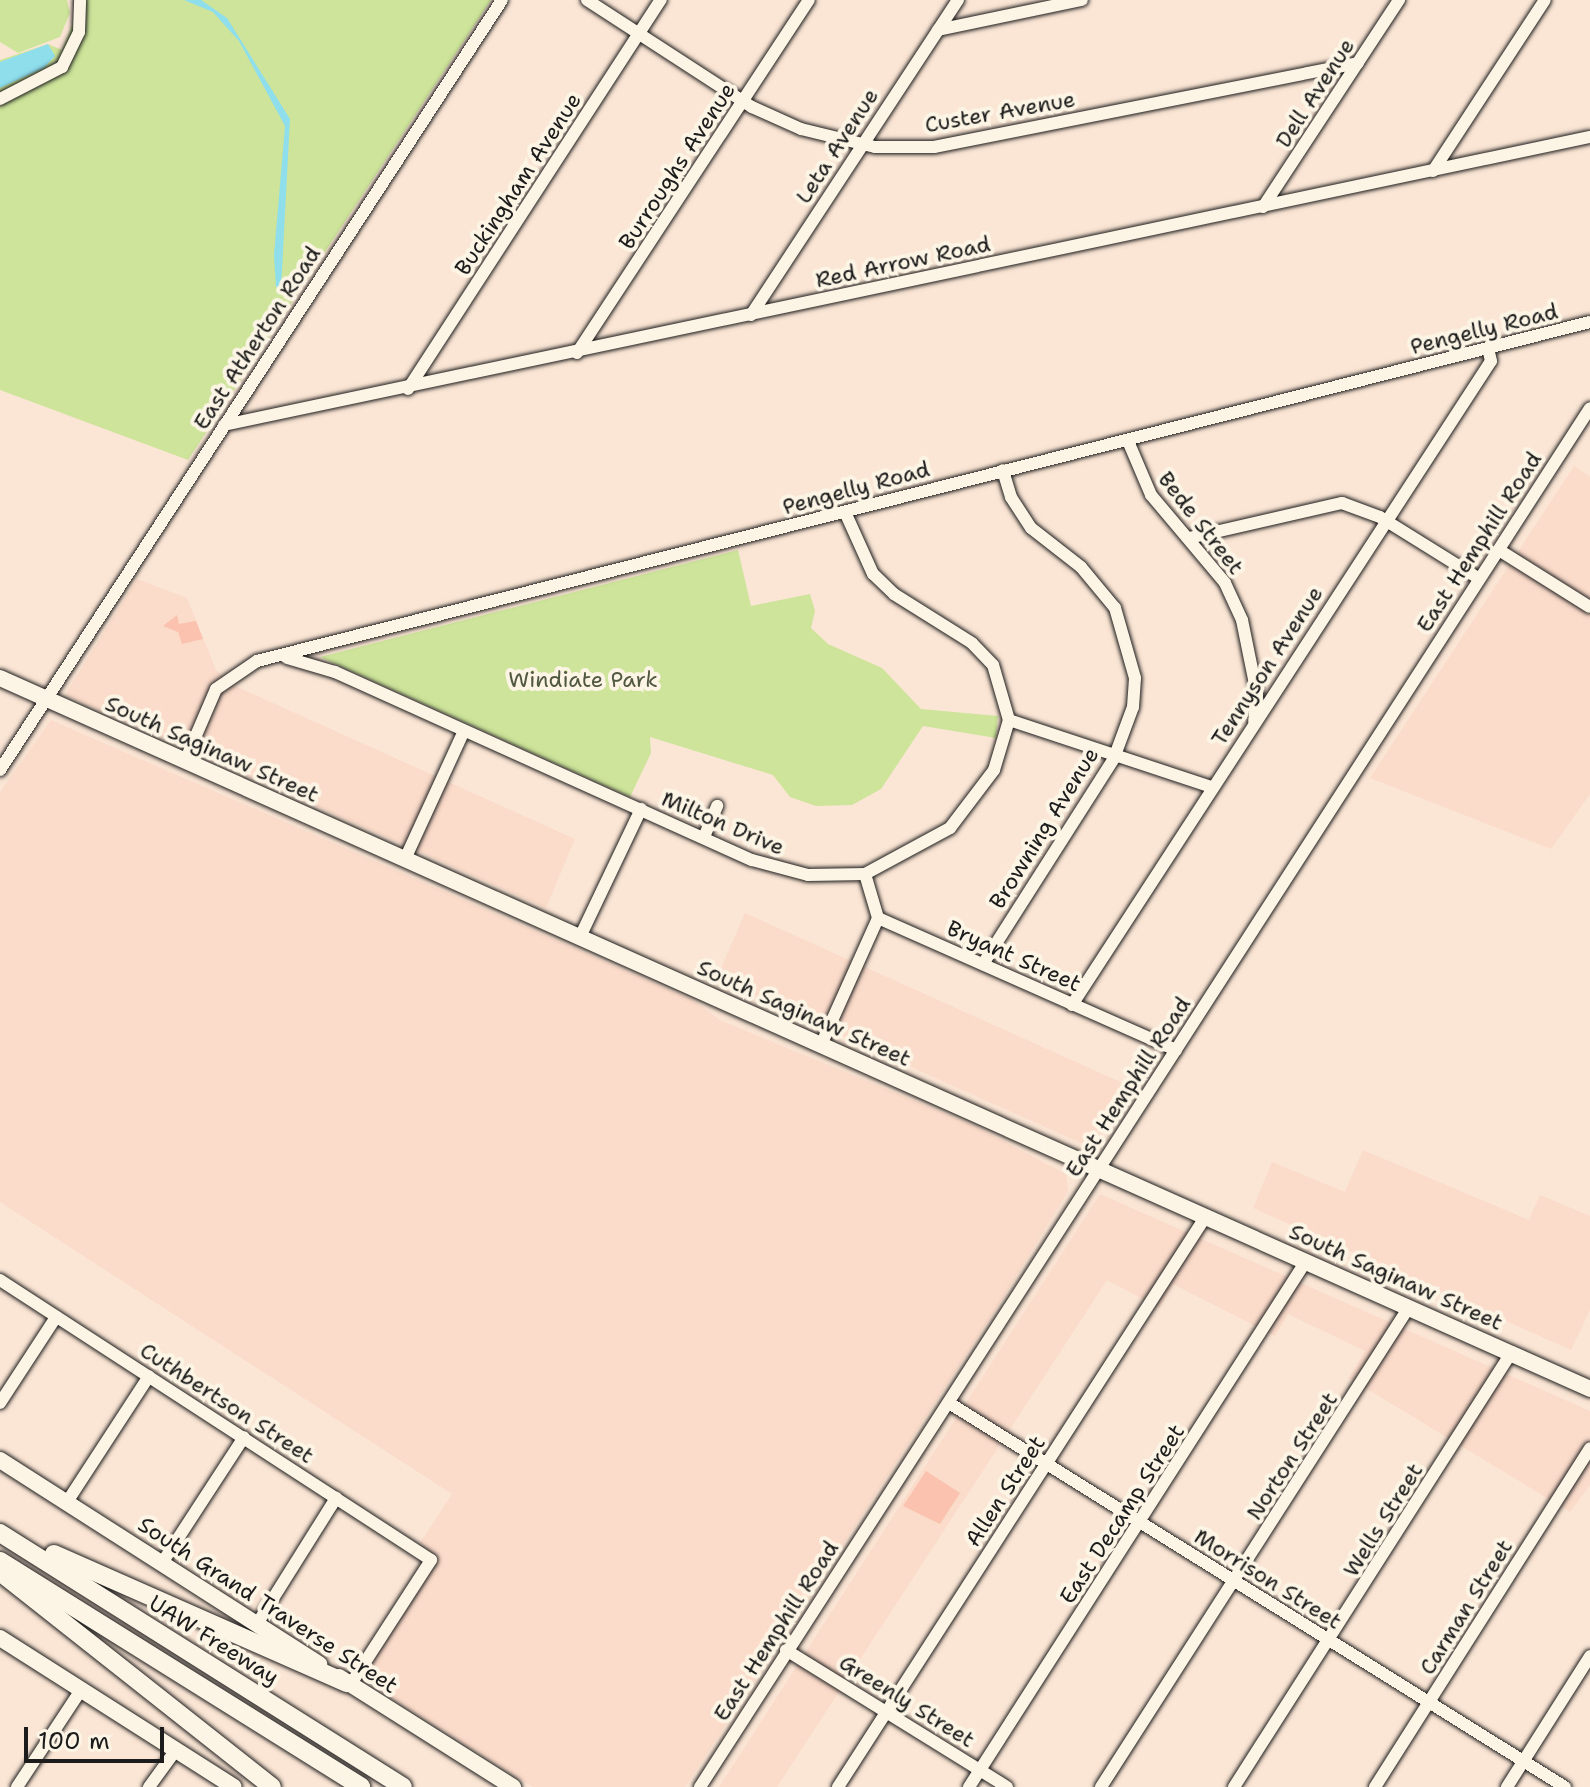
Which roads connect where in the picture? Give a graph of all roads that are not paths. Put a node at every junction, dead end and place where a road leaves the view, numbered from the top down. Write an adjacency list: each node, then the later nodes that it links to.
1 (80, 0): 13 (street)
2 (502, 0): 25 (street, East Atherton Road)
3 (587, 0): 11 (street, Custer Avenue)
4 (661, 0): 11 (street, Buckingham Avenue)
5 (809, 0): 14 (street, Burroughs Avenue)
6 (958, 0): 10 (street, Leta Avenue)
7 (1082, 0): 10 (street)
8 (1399, 0): 12 (street, Dell Avenue)
9 (1545, 0): 17 (street)
10 (938, 30): 16 (street, Leta Avenue)
11 (638, 35): 14 (street, Custer Avenue); 23 (street, Buckingham Avenue)
12 (1358, 63): 16 (street, Custer Avenue); 18 (street, Dell Avenue)
13 (0, 99)
14 (743, 101): 16 (street, Custer Avenue); 22 (street, Burroughs Avenue)
15 (1590, 137): 17 (street, Red Arrow Road)
16 (861, 146): 19 (street, Leta Avenue)
17 (1433, 171): 18 (street, Red Arrow Road)
18 (1263, 207): 19 (street, Red Arrow Road)
19 (751, 315): 22 (street, Red Arrow Road)
20 (1590, 322): 21 (street, Pengelly Road)
21 (1488, 348): 26 (street, Pengelly Road); 29 (street, Tennyson Avenue)
22 (577, 353): 23 (street, Red Arrow Road)
23 (408, 389): 25 (street, Red Arrow Road)
24 (1590, 408): 31 (street, East Hemphill Road)
25 (224, 425): 36 (street, East Atherton Road)
26 (1128, 441): 27 (street, Pengelly Road); 30 (street, Bede Street)
27 (1003, 470): 28 (street, Pengelly Road); 40 (street, Browning Avenue)
28 (845, 512): 34 (street, Pengelly Road); 37 (street)
29 (1385, 522): 30 (street); 32 (street); 38 (street, Tennyson Avenue)
30 (1189, 538): 38 (street, Bede Street)
31 (1499, 550): 32 (street, East Hemphill Road); 33 (street)
32 (1478, 578): 54 (street, East Hemphill Road)
33 (1590, 607)
34 (287, 658): 39 (street, Milton Drive); 41 (street, Pengelly Road)
35 (0, 678): 36 (main road, South Saginaw Street)
36 (46, 699): 41 (main road, South Saginaw Street); 42 (street, East Atherton Road)
37 (1009, 720): 40 (street); 48 (street)
38 (1253, 724): 43 (street, Tennyson Avenue)
39 (464, 731): 45 (street, Milton Drive); 47 (street)
40 (1114, 758): 43 (street); 51 (street, Browning Avenue)
41 (185, 761): 47 (main road, South Saginaw Street)
42 (0, 770)
43 (1212, 787): 52 (street, Tennyson Avenue)
44 (717, 806): 46 (street)
45 (641, 809): 46 (street, Milton Drive); 50 (street)
46 (704, 837): 48 (street, Milton Drive)
47 (405, 859): 50 (main road, South Saginaw Street)
48 (865, 874): 49 (street)
49 (878, 918): 51 (street, Bryant Street); 53 (street)
50 (580, 937): 53 (main road, South Saginaw Street)
51 (983, 964): 52 (street, Bryant Street)
52 (1072, 1005): 54 (street, Bryant Street)
53 (821, 1045): 55 (main road, South Saginaw Street)
54 (1176, 1050): 55 (street, East Hemphill Road)
55 (1099, 1170): 56 (main road, South Saginaw Street); 65 (street, East Hemphill Road)
56 (1206, 1216): 57 (main road, South Saginaw Street); 69 (street, Allen Street)
57 (1306, 1261): 59 (main road, South Saginaw Street); 73 (street, East Decamp Street)
58 (0, 1280): 60 (street, Cuthbertson Street)
59 (1409, 1307): 61 (main road, South Saginaw Street); 78 (street, Norton Street)
60 (56, 1317): 62 (street, Cuthbertson Street); 64 (street)
61 (1511, 1353): 63 (main road, South Saginaw Street); 81 (street, Wells Street)
62 (149, 1376): 66 (street, Cuthbertson Street); 71 (street)
63 (1590, 1389)
64 (0, 1403)
65 (949, 1403): 69 (street, Morrison Street); 82 (street, East Hemphill Road)
66 (244, 1437): 70 (street, Cuthbertson Street); 76 (street)
67 (1590, 1448): 86 (street, Carman Street)
68 (0, 1460): 71 (main road, South Grand Traverse Street)
69 (1046, 1464): 73 (street, Morrison Street); 87 (street, Allen Street)
70 (336, 1498): 79 (street); 84 (street, Cuthbertson Street)
71 (67, 1502): 76 (main road, South Grand Traverse Street)
72 (0, 1522): 84 (highway)
73 (1141, 1523): 78 (street, Morrison Street); 90 (street, East Decamp Street)
74 (0, 1533): 96 (highway, UAW Freeway)
75 (0, 1561): 95 (highway)
76 (162, 1563): 79 (main road, South Grand Traverse Street)
77 (0, 1572): 94 (highway)
78 (1235, 1582): 81 (street, Morrison Street); 102 (street, Norton Street)
79 (257, 1624): 84 (main road, South Grand Traverse Street)
80 (0, 1638): 85 (main road)
81 (1330, 1641): 86 (street, Morrison Street); 103 (street, Wells Street)
82 (786, 1650): 87 (street, Greenly Street); 98 (street, East Hemphill Road)
83 (1590, 1656): 89 (street)
84 (349, 1684): 97 (main road, South Grand Traverse Street)
85 (81, 1690): 88 (main road); 91 (street)
86 (1429, 1702): 89 (street, Morrison Street); 104 (street, Carman Street)
87 (886, 1712): 90 (street, Greenly Street); 99 (street, Allen Street)
88 (176, 1750): 92 (street); 93 (main road)
89 (1523, 1762): 105 (street); 106 (street, Morrison Street)
90 (980, 1770): 100 (street, East Decamp Street); 101 (street, Greenly Street)
91 (17, 1787)
92 (149, 1787)
93 (234, 1787)
94 (272, 1787)
95 (361, 1787)
96 (403, 1787)
97 (513, 1787)
98 (700, 1787)
99 (838, 1787)
100 (969, 1787)
101 (1007, 1787)
102 (1101, 1787)
103 (1234, 1787)
104 (1375, 1787)
105 (1507, 1787)
106 (1565, 1787)

